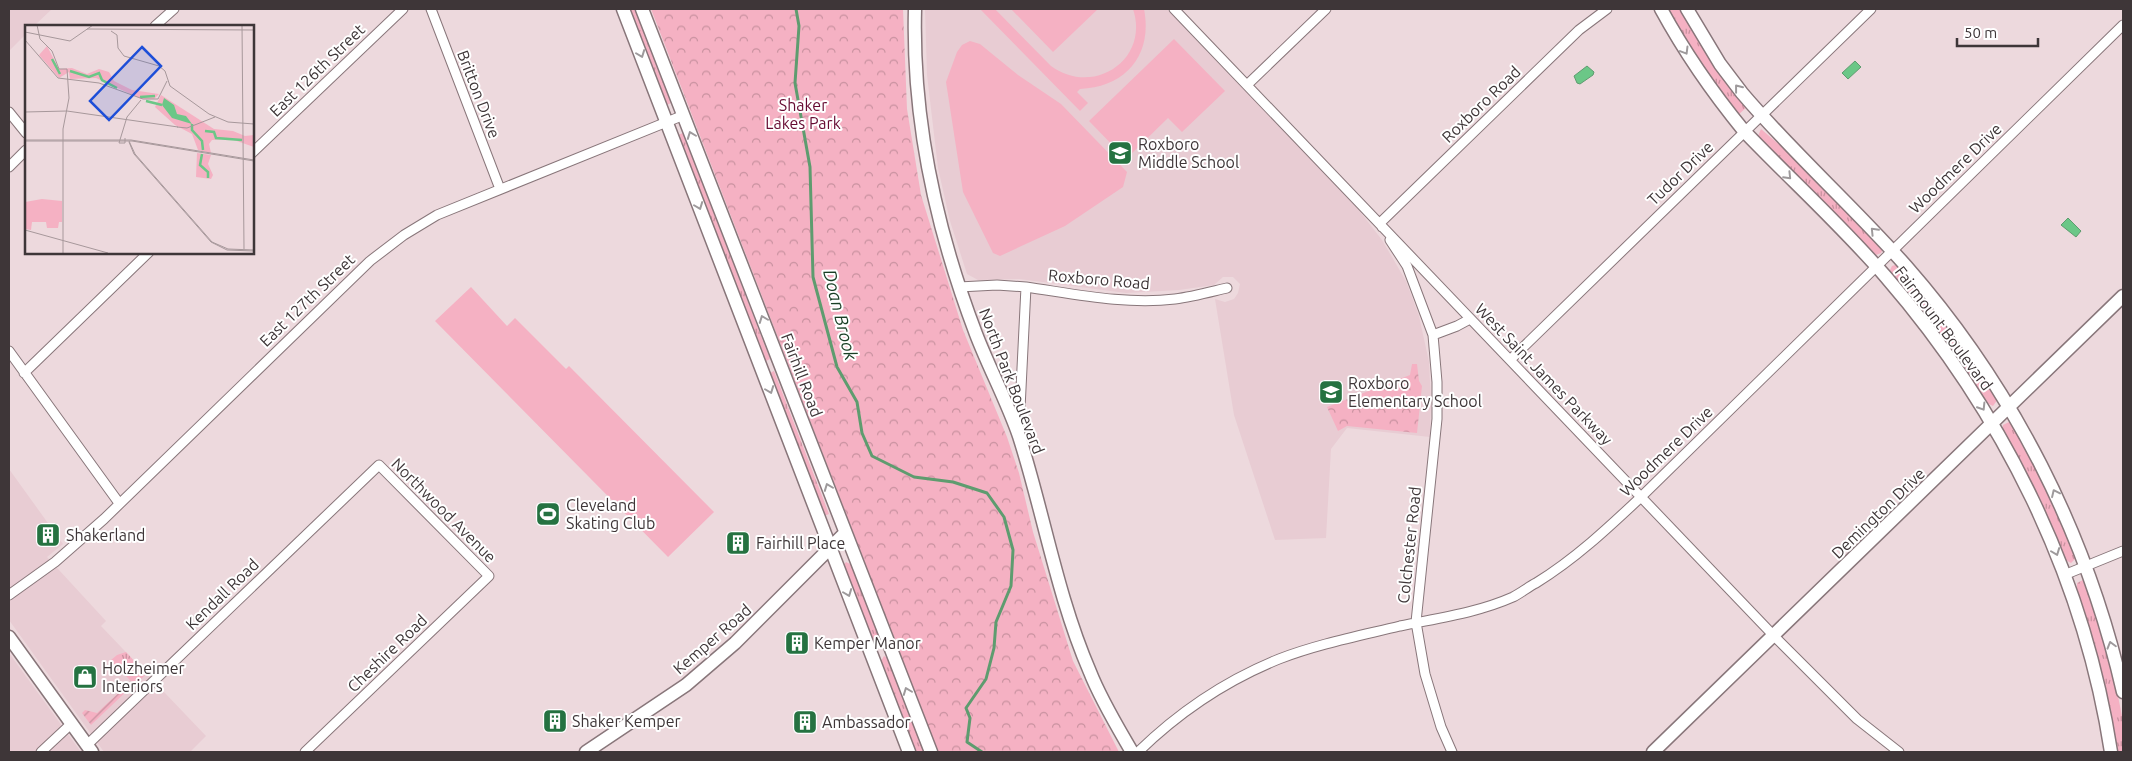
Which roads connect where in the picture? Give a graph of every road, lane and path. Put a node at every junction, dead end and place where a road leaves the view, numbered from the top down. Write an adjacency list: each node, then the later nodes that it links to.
1 (174, 9): 13 (street)
2 (403, 9): 23 (street, East 126th Street)
3 (431, 9): 25 (street, Britton Drive)
4 (623, 9): 19 (main road, one-way to 19)
5 (642, 9): 17 (main road, Fairhill Road)
6 (915, 9): 30 (main road, North Park Boulevard)
7 (1174, 9): 15 (street, West Saint James Parkway)
8 (1326, 9): 15 (street)
9 (1607, 9): 26 (street, Roxboro Road)
10 (1661, 9): 20 (main road, Fairmount Boulevard, one-way to 20)
11 (1687, 9): 18 (main road, Fairmount Boulevard, one-way to 11)
12 (1871, 9): 18 (street, Tudor Drive)
13 (156, 25)
14 (2123, 25): 27 (street, Woodmere Drive)
15 (1248, 84): 26 (street, West Saint James Parkway)
16 (9, 112): 21 (street)
17 (684, 115): 19 (street, East 127th Street); 38 (main road, Fairhill Road, one-way to 17)
18 (1761, 115): 20 (street, Tudor Drive); 27 (main road, Fairmount Boulevard, one-way to 18)
19 (667, 122): 25 (street, East 127th Street); 39 (main road, one-way to 39)
20 (1744, 131): 29 (main road, Fairmount Boulevard, one-way to 29); 37 (street, Tudor Drive)
21 (25, 132)
22 (25, 151): 24 (street)
23 (254, 151)
24 (9, 167)
25 (500, 190): 46 (street, East 127th Street)
26 (1380, 223): 34 (street, West Saint James Parkway); 35 (street, Colchester Road)
27 (1892, 250): 29 (street, Woodmere Drive); 41 (main road, Fairmount Boulevard)
28 (147, 254): 40 (street)
29 (1876, 266): 42 (main road, Fairmount Boulevard, one-way to 42); 45 (street, Woodmere Drive)
30 (959, 287): 31 (street, Roxboro Road); 43 (main road, North Park Boulevard)
31 (1026, 287): 32 (street, Roxboro Road); 43 (street, Roxboro Road)
32 (1227, 288)
33 (2123, 296): 41 (main road, Demington Drive)
34 (1470, 319): 35 (street); 37 (street, West Saint James Parkway)
35 (1433, 336): 54 (street, Colchester Road)
36 (9, 351): 40 (street)
37 (1510, 360): 45 (street, West Saint James Parkway)
38 (779, 361): 39 (main road); 47 (main road, Fairhill Road, one-way to 38)
39 (762, 368): 48 (main road, one-way to 48)
40 (24, 372): 46 (street)
41 (2010, 408): 42 (main road, Demington Drive); 50 (main road, Fairmount Boulevard, one-way to 41)
42 (1993, 424): 51 (main road, Fairmount Boulevard, one-way to 51); 55 (main road, Demington Drive)
43 (1018, 435): 67 (main road, North Park Boulevard)
44 (379, 465): 52 (street, Northwood Avenue); 61 (street, Kendall Road)
45 (1641, 497): 54 (street, Woodmere Drive); 55 (street, West Saint James Parkway)
46 (119, 503): 53 (street, East 127th Street)
47 (845, 533): 48 (main road, Kemper Road); 57 (main road, Fairhill Road)
48 (830, 547): 58 (main road, one-way to 58); 64 (main road, Kemper Road)
49 (2123, 551): 50 (street)
50 (2086, 566): 51 (street); 59 (main road, Fairmount Boulevard, one-way to 50)
51 (2064, 575): 72 (main road, Fairmount Boulevard)
52 (489, 576): 63 (street, Cheshire Road)
53 (9, 595)
54 (1416, 622): 68 (street, Woodmere Drive); 69 (street, Colchester Road)
55 (1774, 636): 70 (main road, Demington Drive); 71 (street, West Saint James Parkway)
56 (9, 637): 60 (main road)
57 (890, 646): 58 (main road); 66 (main road, Fairhill Road, one-way to 57)
58 (871, 653): 65 (main road)
59 (2123, 692)
60 (71, 724): 61 (main road); 62 (street)
61 (89, 749)
62 (42, 752)
63 (305, 752)
64 (586, 752)
65 (909, 752)
66 (931, 752)
67 (1132, 752)
68 (1138, 752)
69 (1452, 752)
70 (1653, 752)
71 (1899, 752)
72 (2111, 752)

